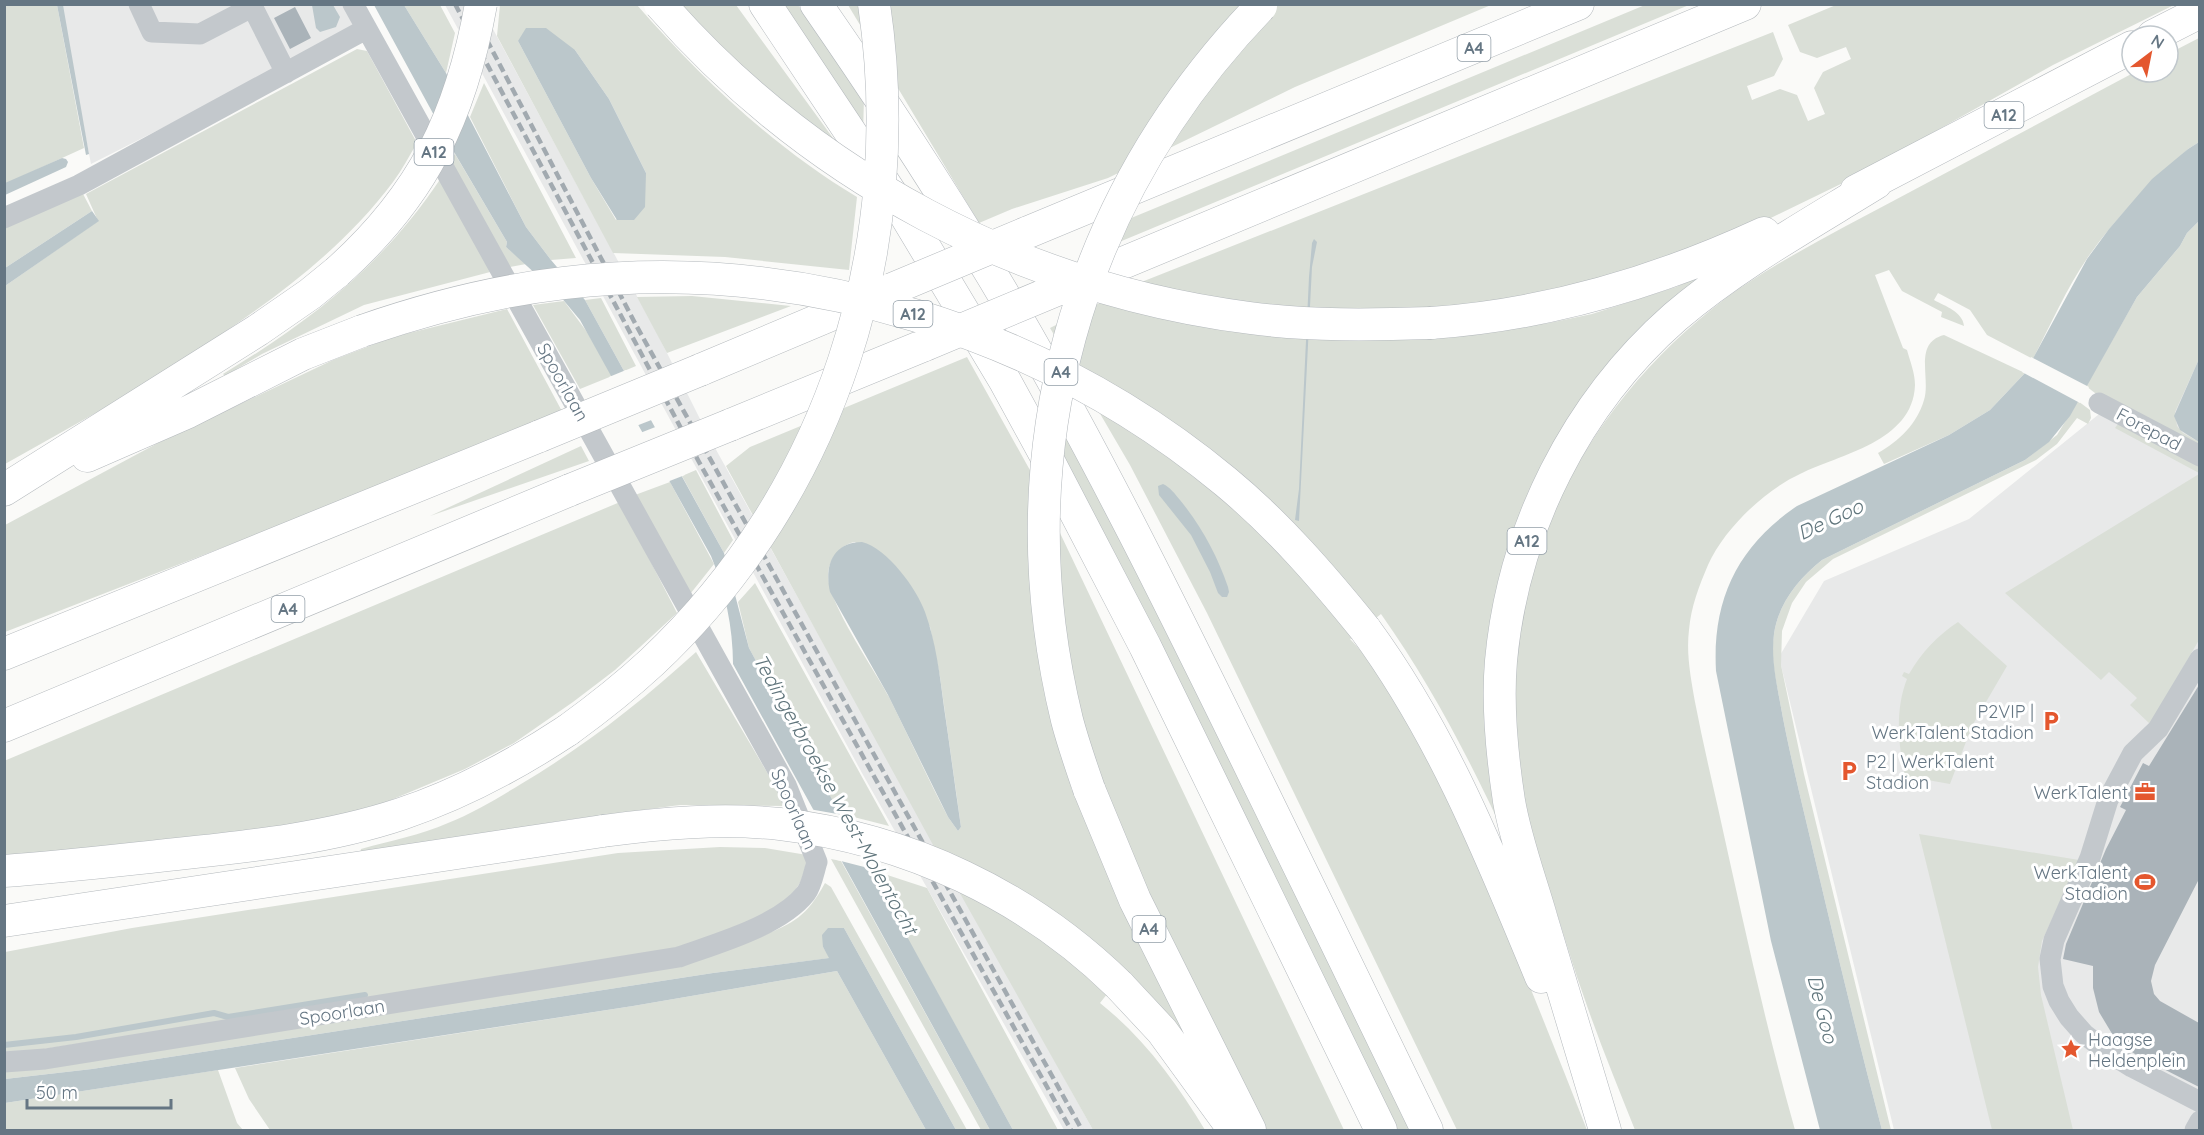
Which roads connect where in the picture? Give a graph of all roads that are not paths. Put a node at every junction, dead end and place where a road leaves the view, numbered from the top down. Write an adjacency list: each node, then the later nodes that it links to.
1 (139, 4): 11 (street)
2 (353, 4): 14 (street, Spoorlaan)
3 (482, 4): 21 (highway, A12, bridge)
4 (660, 4): 17 (highway, A12, bridge)
5 (765, 4): 34 (highway, A12)
6 (816, 4): 37 (highway)
7 (874, 4): 25 (highway, bridge)
8 (1578, 4): 22 (highway, A4, bridge)
9 (1745, 4): 24 (highway, A4, bridge)
10 (1262, 5): 36 (highway, A4, bridge)
11 (252, 6): 16 (street)
12 (2199, 12): 13 (highway)
13 (2176, 24)
14 (366, 29): 16 (street); 31 (street, Spoorlaan)
15 (2120, 53): 17 (highway, A12)
16 (286, 73): 18 (street)
17 (1876, 183): 38 (highway, A12)
18 (4, 218)
19 (2104, 411): 20 (street, Forepad)
20 (2199, 456)
21 (4, 491): 38 (highway, A12, bridge)
22 (4, 654)
23 (2199, 659): 32 (street)
24 (4, 726)
25 (272, 843): 26 (highway); 29 (street)
26 (44, 868): 27 (highway); 28 (highway)
27 (4, 871)
28 (4, 876)
29 (277, 881): 30 (highway); 35 (highway, bridge)
30 (4, 921)
31 (4, 1062)
32 (2199, 1102)
33 (2199, 1121): 39 (street)
34 (1380, 1129)
35 (1234, 1131)
36 (1250, 1131)
37 (1427, 1131)
38 (1604, 1131)
39 (2195, 1131)

